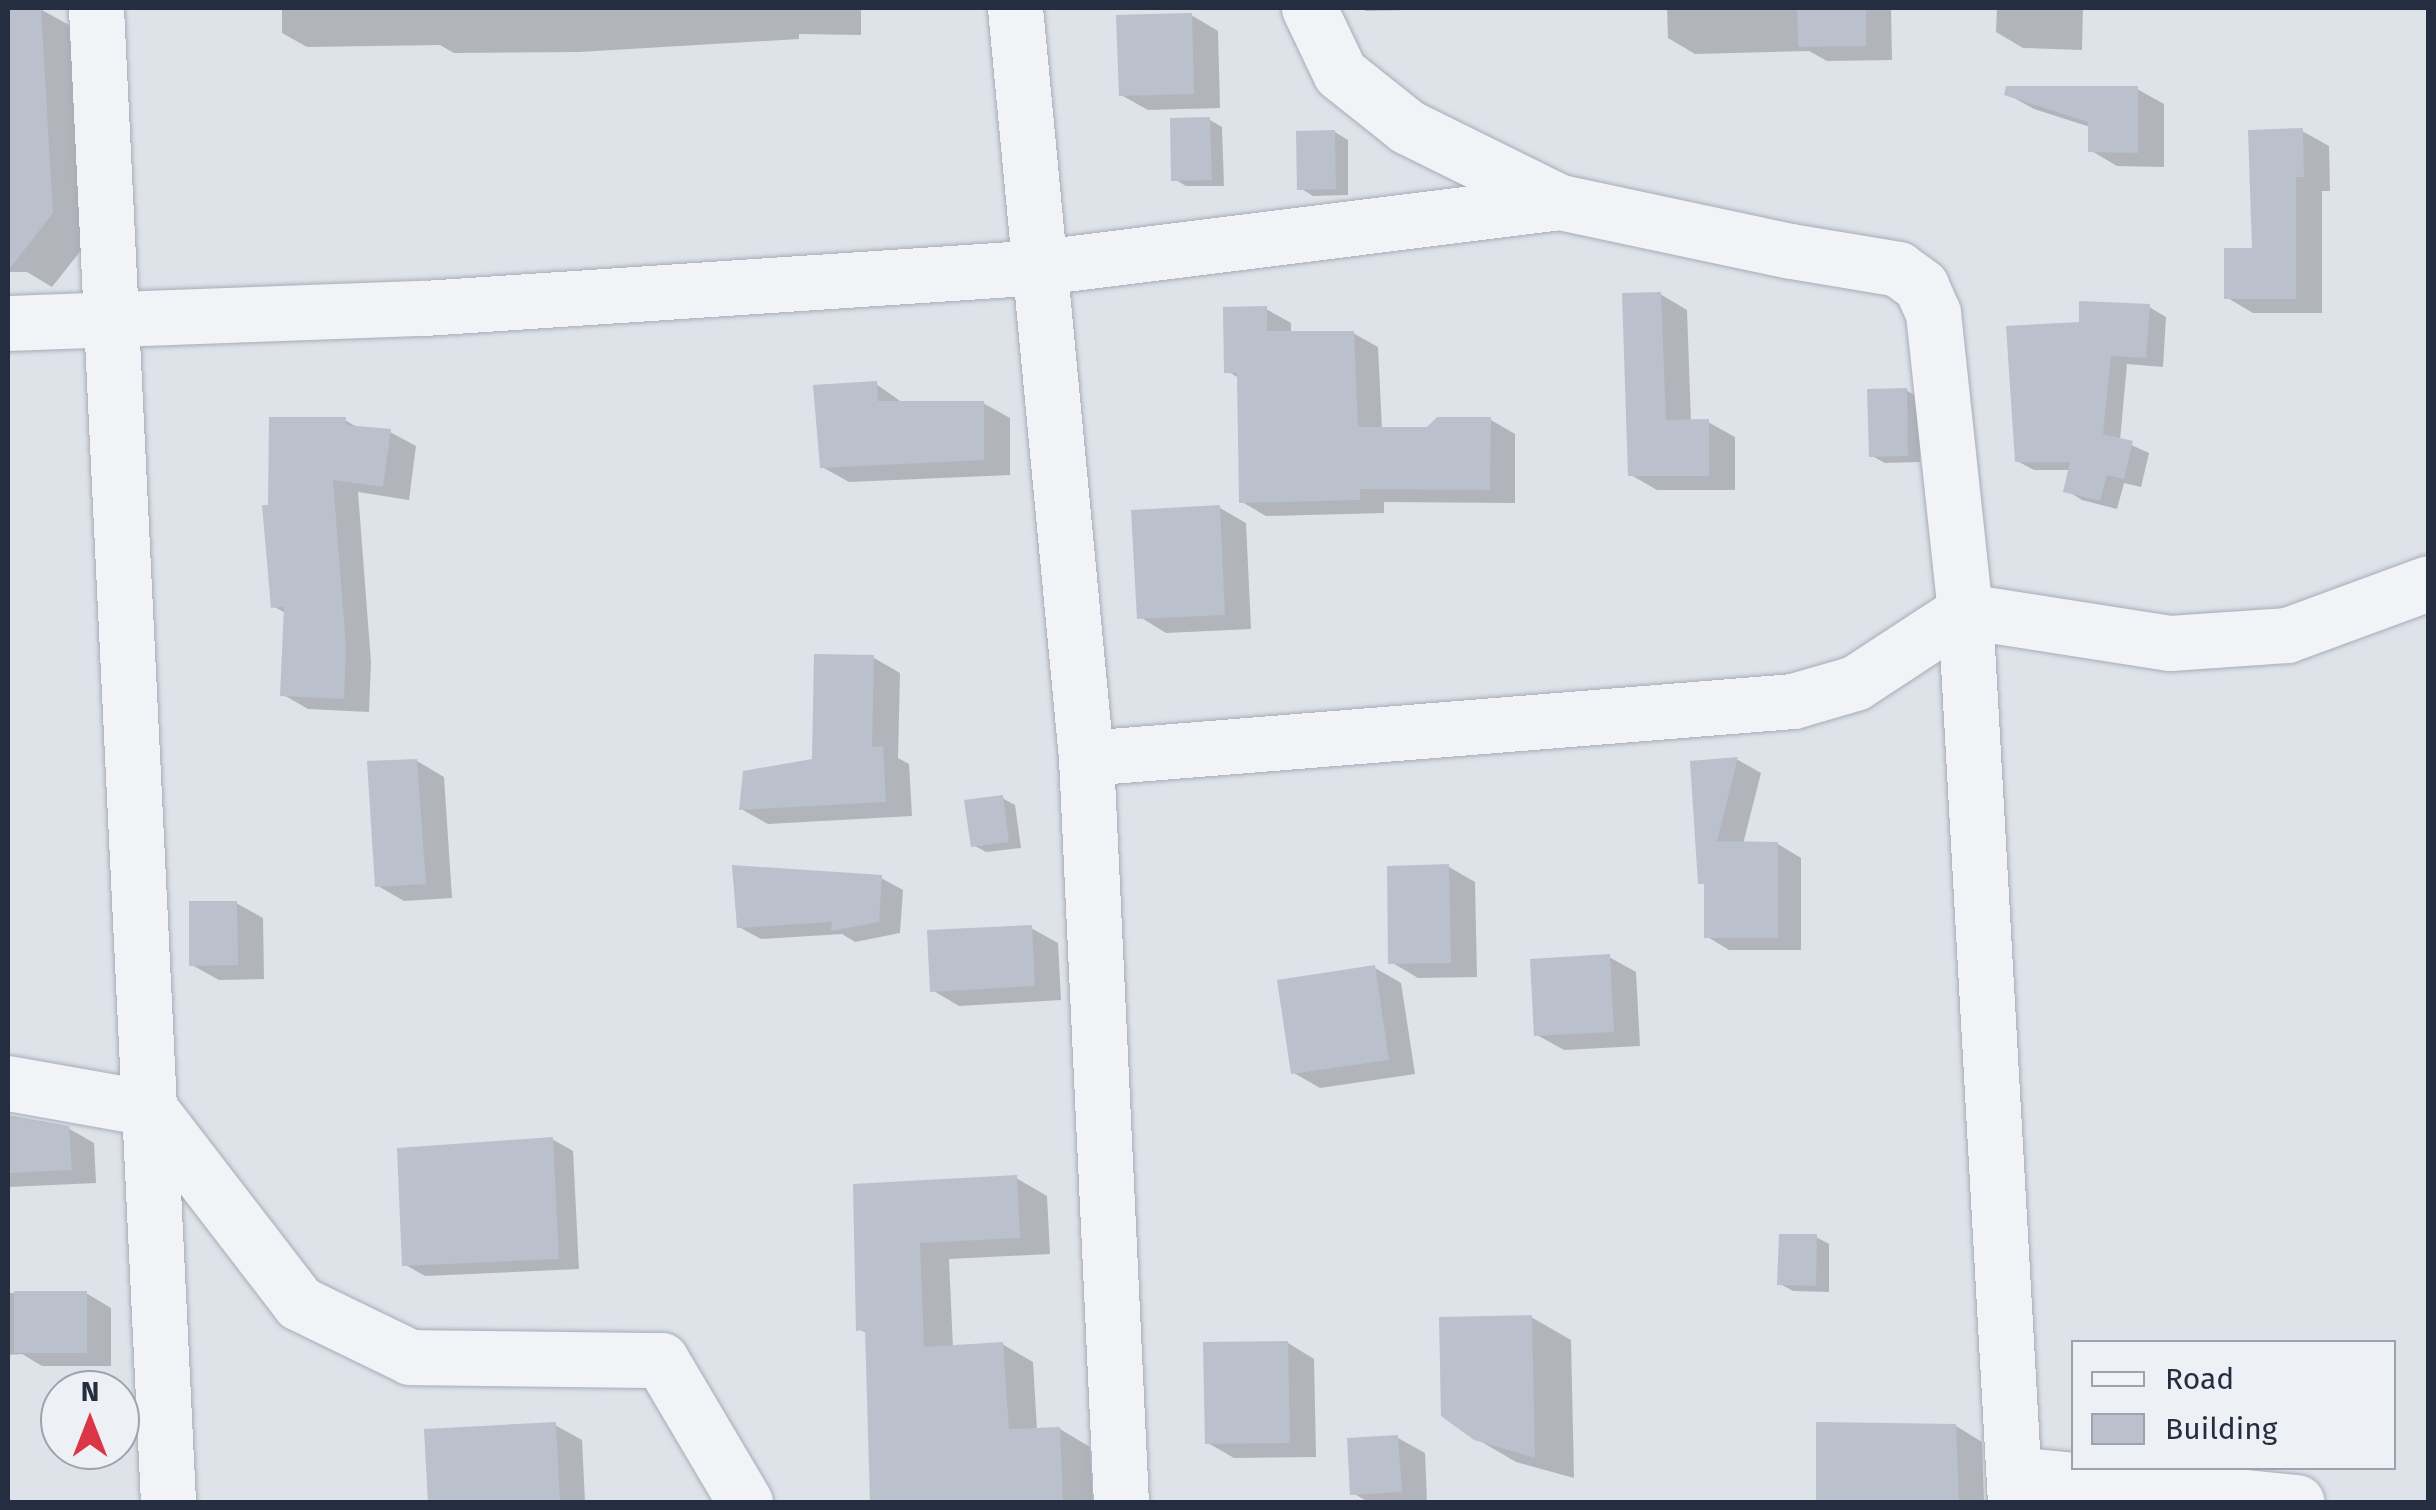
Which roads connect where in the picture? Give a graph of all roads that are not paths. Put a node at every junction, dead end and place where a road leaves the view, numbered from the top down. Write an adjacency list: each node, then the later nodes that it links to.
1 (96, 8): 6 (street)
2 (1015, 8): 5 (street)
3 (1309, 8): 4 (street)
4 (1560, 202): 5 (street); 9 (street)
5 (1041, 268): 6 (street); 10 (street)
6 (111, 320): 7 (street); 12 (street)
7 (8, 323)
8 (2428, 582): 9 (street)
9 (1965, 610): 10 (street); 13 (street)
10 (1086, 758): 16 (street)
11 (8, 1083): 12 (street)
12 (149, 1108): 14 (street); 15 (street)
13 (2015, 1488): 17 (street)
14 (168, 1502)
15 (745, 1502)
16 (1121, 1502)
17 (2297, 1502)

